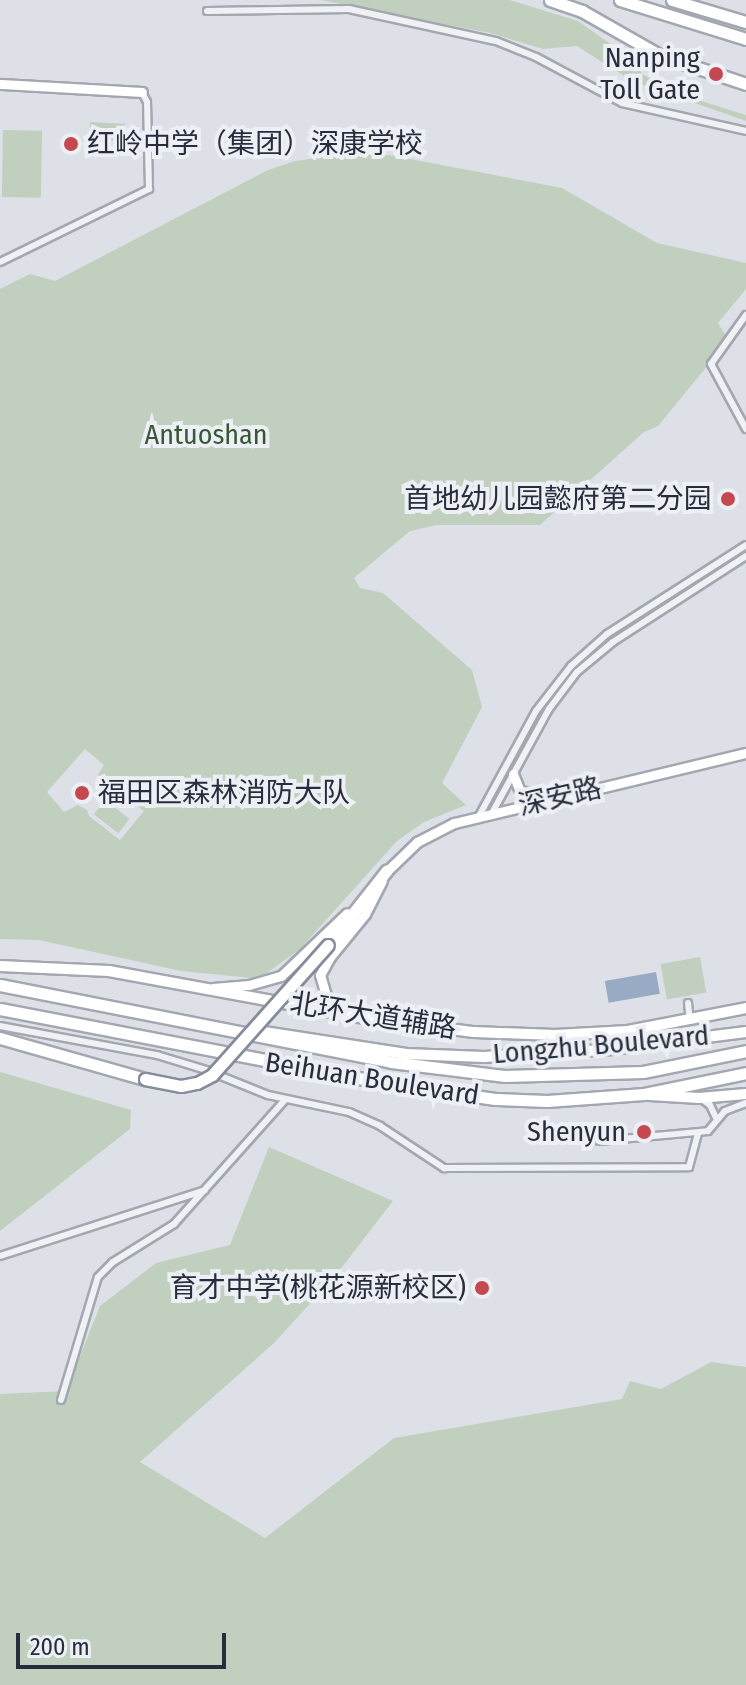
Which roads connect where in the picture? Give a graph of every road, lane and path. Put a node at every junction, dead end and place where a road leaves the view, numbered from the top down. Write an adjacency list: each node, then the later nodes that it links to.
1 (550, 0): 8 (highway)
2 (620, 0): 6 (highway)
3 (672, 0): 5 (highway)
4 (207, 11): 10 (street)
5 (746, 22)
6 (746, 39)
7 (0, 84): 9 (street)
8 (746, 84)
9 (142, 92): 11 (street)
10 (746, 131)
11 (0, 262)
12 (746, 315): 13 (street)
13 (746, 429)
14 (746, 545): 20 (street)
15 (746, 556): 17 (street)
16 (746, 753): 18 (street, 深安路)
17 (513, 774): 18 (street); 19 (street)
18 (553, 798): 19 (street, 深安路)
19 (492, 813): 20 (street, 深安路)
20 (479, 816): 21 (street, 深安路)
21 (387, 870): 24 (street, 深安路); 28 (street); 33 (highway, bridge)
22 (0, 966): 24 (main road, 北环大道辅路)
23 (0, 985): 29 (highway, Beihuan Boulevard)
24 (210, 988): 28 (main road, 北环大道辅路)
25 (688, 1003): 30 (street)
26 (746, 1008): 30 (main road, 北环大道辅路)
27 (0, 1009): 36 (highway, Beihuan Boulevard)
28 (340, 1013): 30 (main road, 北环大道辅路)
29 (170, 1019): 32 (main road, Longzhu Boulevard); 34 (highway, Beihuan Boulevard)
30 (690, 1021)
31 (0, 1026): 39 (street)
32 (746, 1032)
33 (0, 1038)
34 (746, 1051)
35 (746, 1073): 36 (highway, Beihuan Boulevard)
36 (644, 1094): 38 (main road)
37 (746, 1094): 38 (main road)
38 (699, 1098): 41 (street)
39 (285, 1100): 42 (street); 44 (street)
40 (746, 1103): 41 (street)
41 (716, 1118): 42 (street)
42 (698, 1133): 43 (street)
43 (599, 1141)
44 (208, 1189): 45 (street); 46 (street)
45 (0, 1256)
46 (61, 1400)

